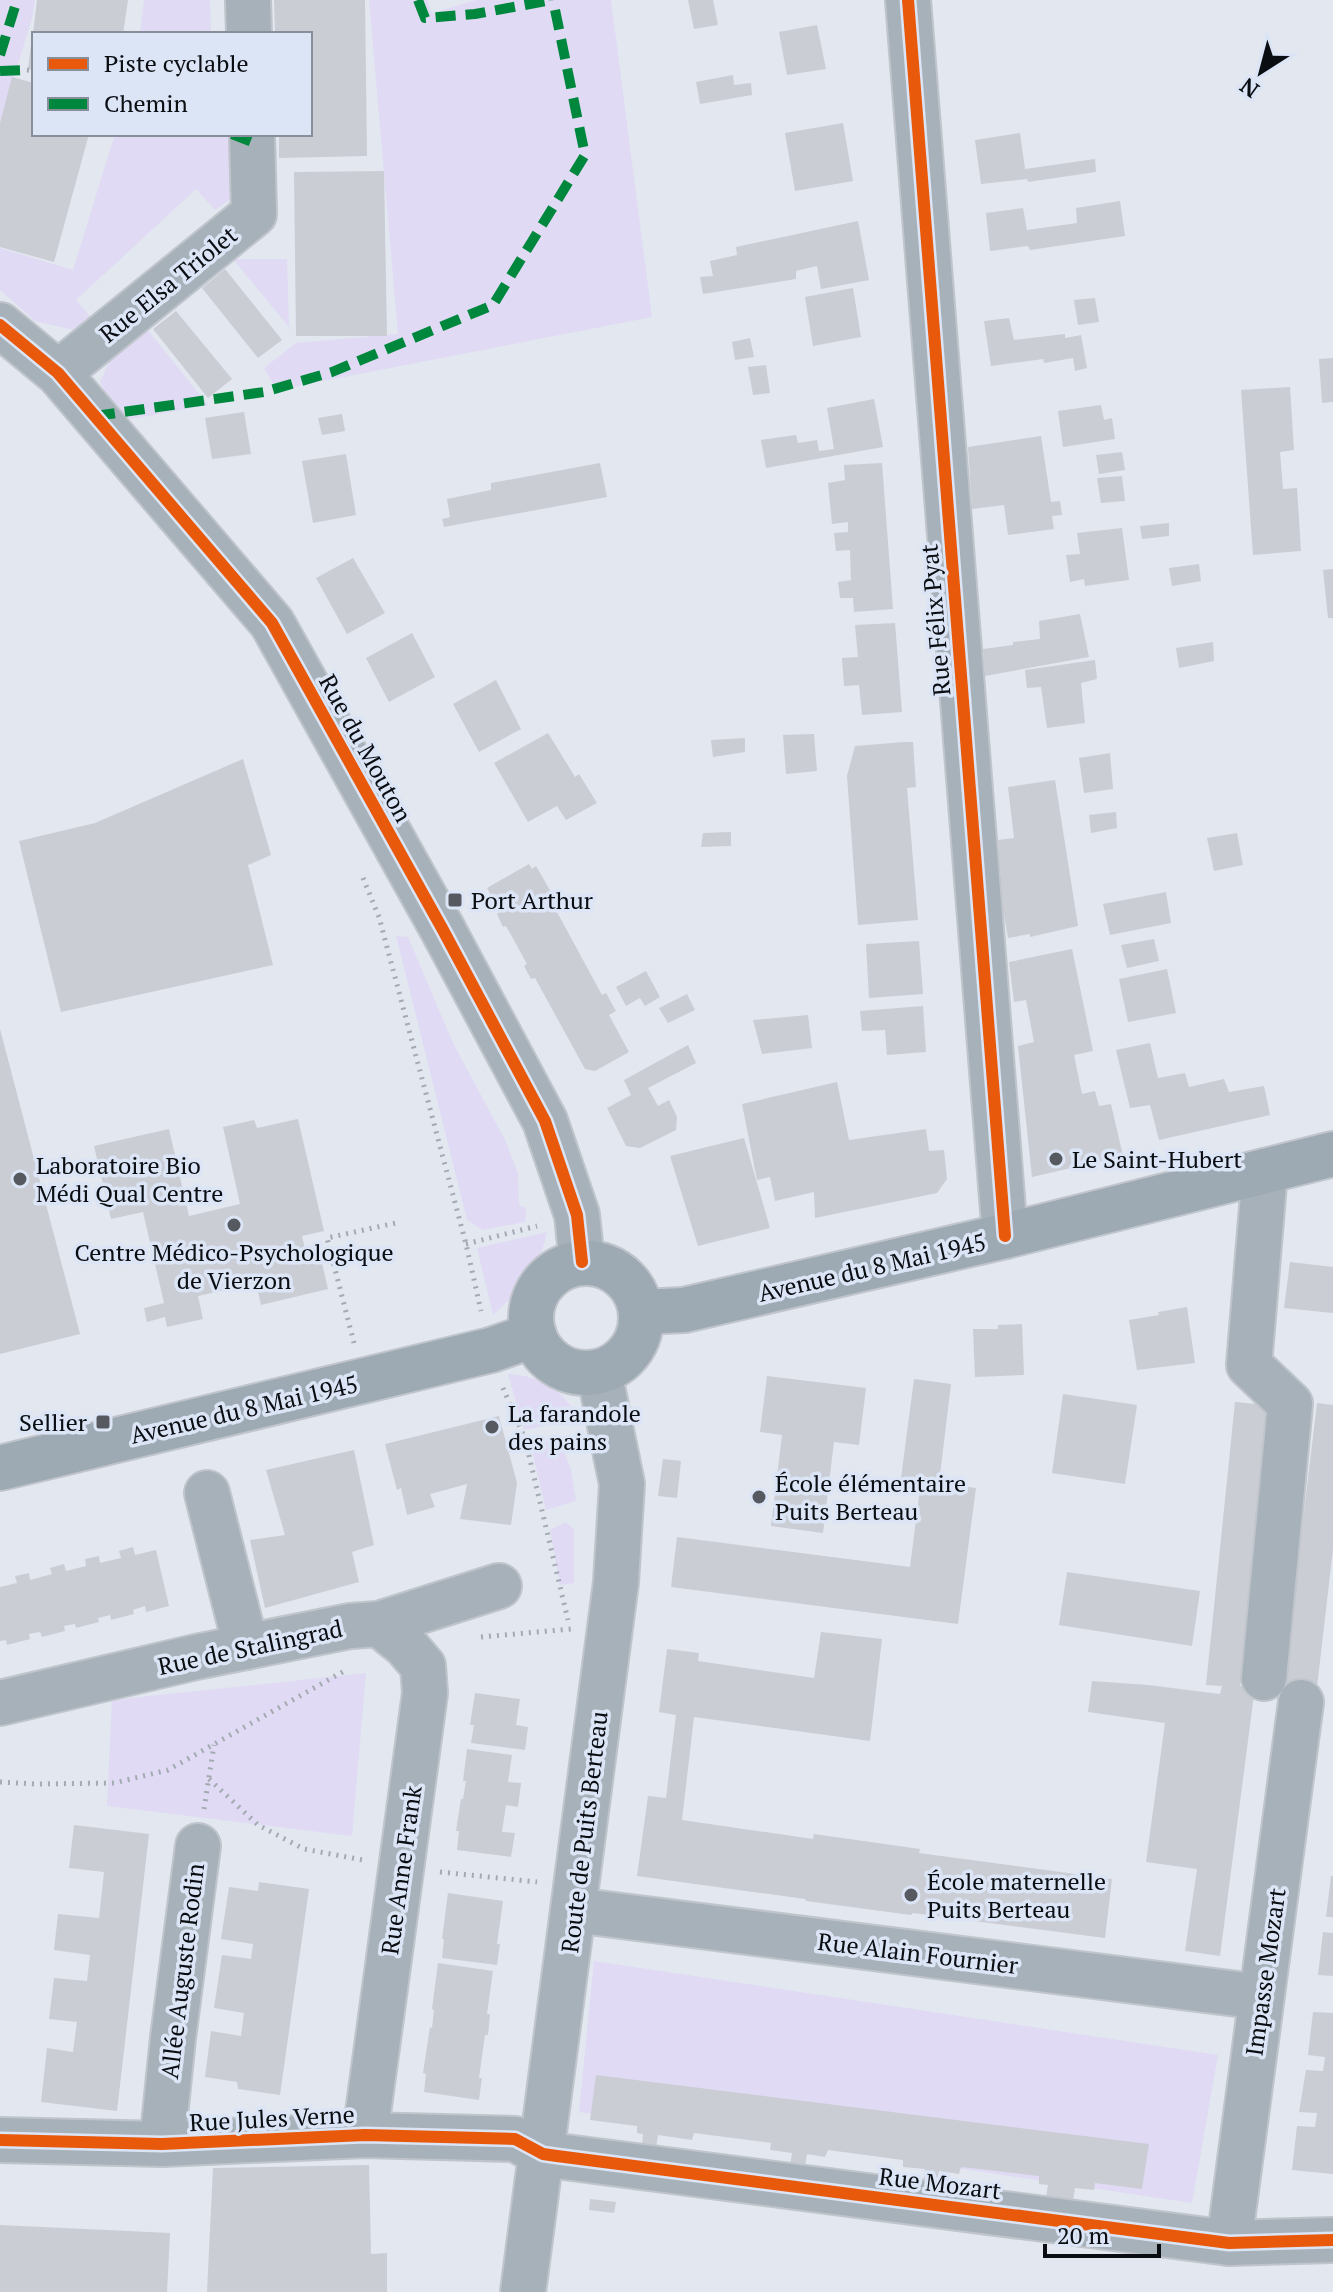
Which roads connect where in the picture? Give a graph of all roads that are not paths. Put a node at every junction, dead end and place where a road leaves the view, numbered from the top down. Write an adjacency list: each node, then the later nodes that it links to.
1 (248, 0): 3 (street)
2 (908, 0): 9 (street, Rue Félix Pyat)
3 (249, 32)
4 (252, 136): 6 (street, Rue Elsa Triolet)
5 (0, 325): 6 (street, Rue du Mouton)
6 (58, 373): 10 (street, Rue du Mouton)
7 (1333, 1154): 8 (main road, Avenue du 8 Mai 1945)
8 (1265, 1171): 9 (main road, Avenue du 8 Mai 1945); 19 (street)
9 (1005, 1236): 11 (main road, Avenue du 8 Mai 1945)
10 (582, 1262): 11 (main road); 12 (main road)
11 (642, 1312): 13 (main road)
12 (534, 1335): 13 (main road); 14 (main road, Avenue du 8 Mai 1945)
13 (599, 1372): 23 (street, Route de Puits Berteau)
14 (0, 1468)
15 (207, 1493): 18 (street)
16 (499, 1586): 17 (street, Rue de Stalingrad)
17 (392, 1634): 18 (street, Rue de Stalingrad); 25 (street, Rue Anne Frank)
18 (246, 1647): 21 (street, Rue de Stalingrad)
19 (1264, 1678)
20 (1301, 1702): 24 (street, Impasse Mozart)
21 (0, 1703)
22 (198, 1846): 27 (street, Allée Auguste Rodin)
23 (574, 1910): 24 (street, Rue Alain Fournier); 28 (street, Route de Puits Berteau)
24 (1261, 1997): 30 (street, Impasse Mozart)
25 (365, 2135): 27 (street, Rue Jules Verne); 28 (street, Rue Jules Verne)
26 (0, 2140): 27 (street, Rue Jules Verne)
27 (162, 2144)
28 (543, 2154): 30 (street, Rue Mozart); 31 (street, Route de Puits Berteau)
29 (1333, 2240): 30 (street, Rue Mozart)
30 (1229, 2243)
31 (523, 2292)

